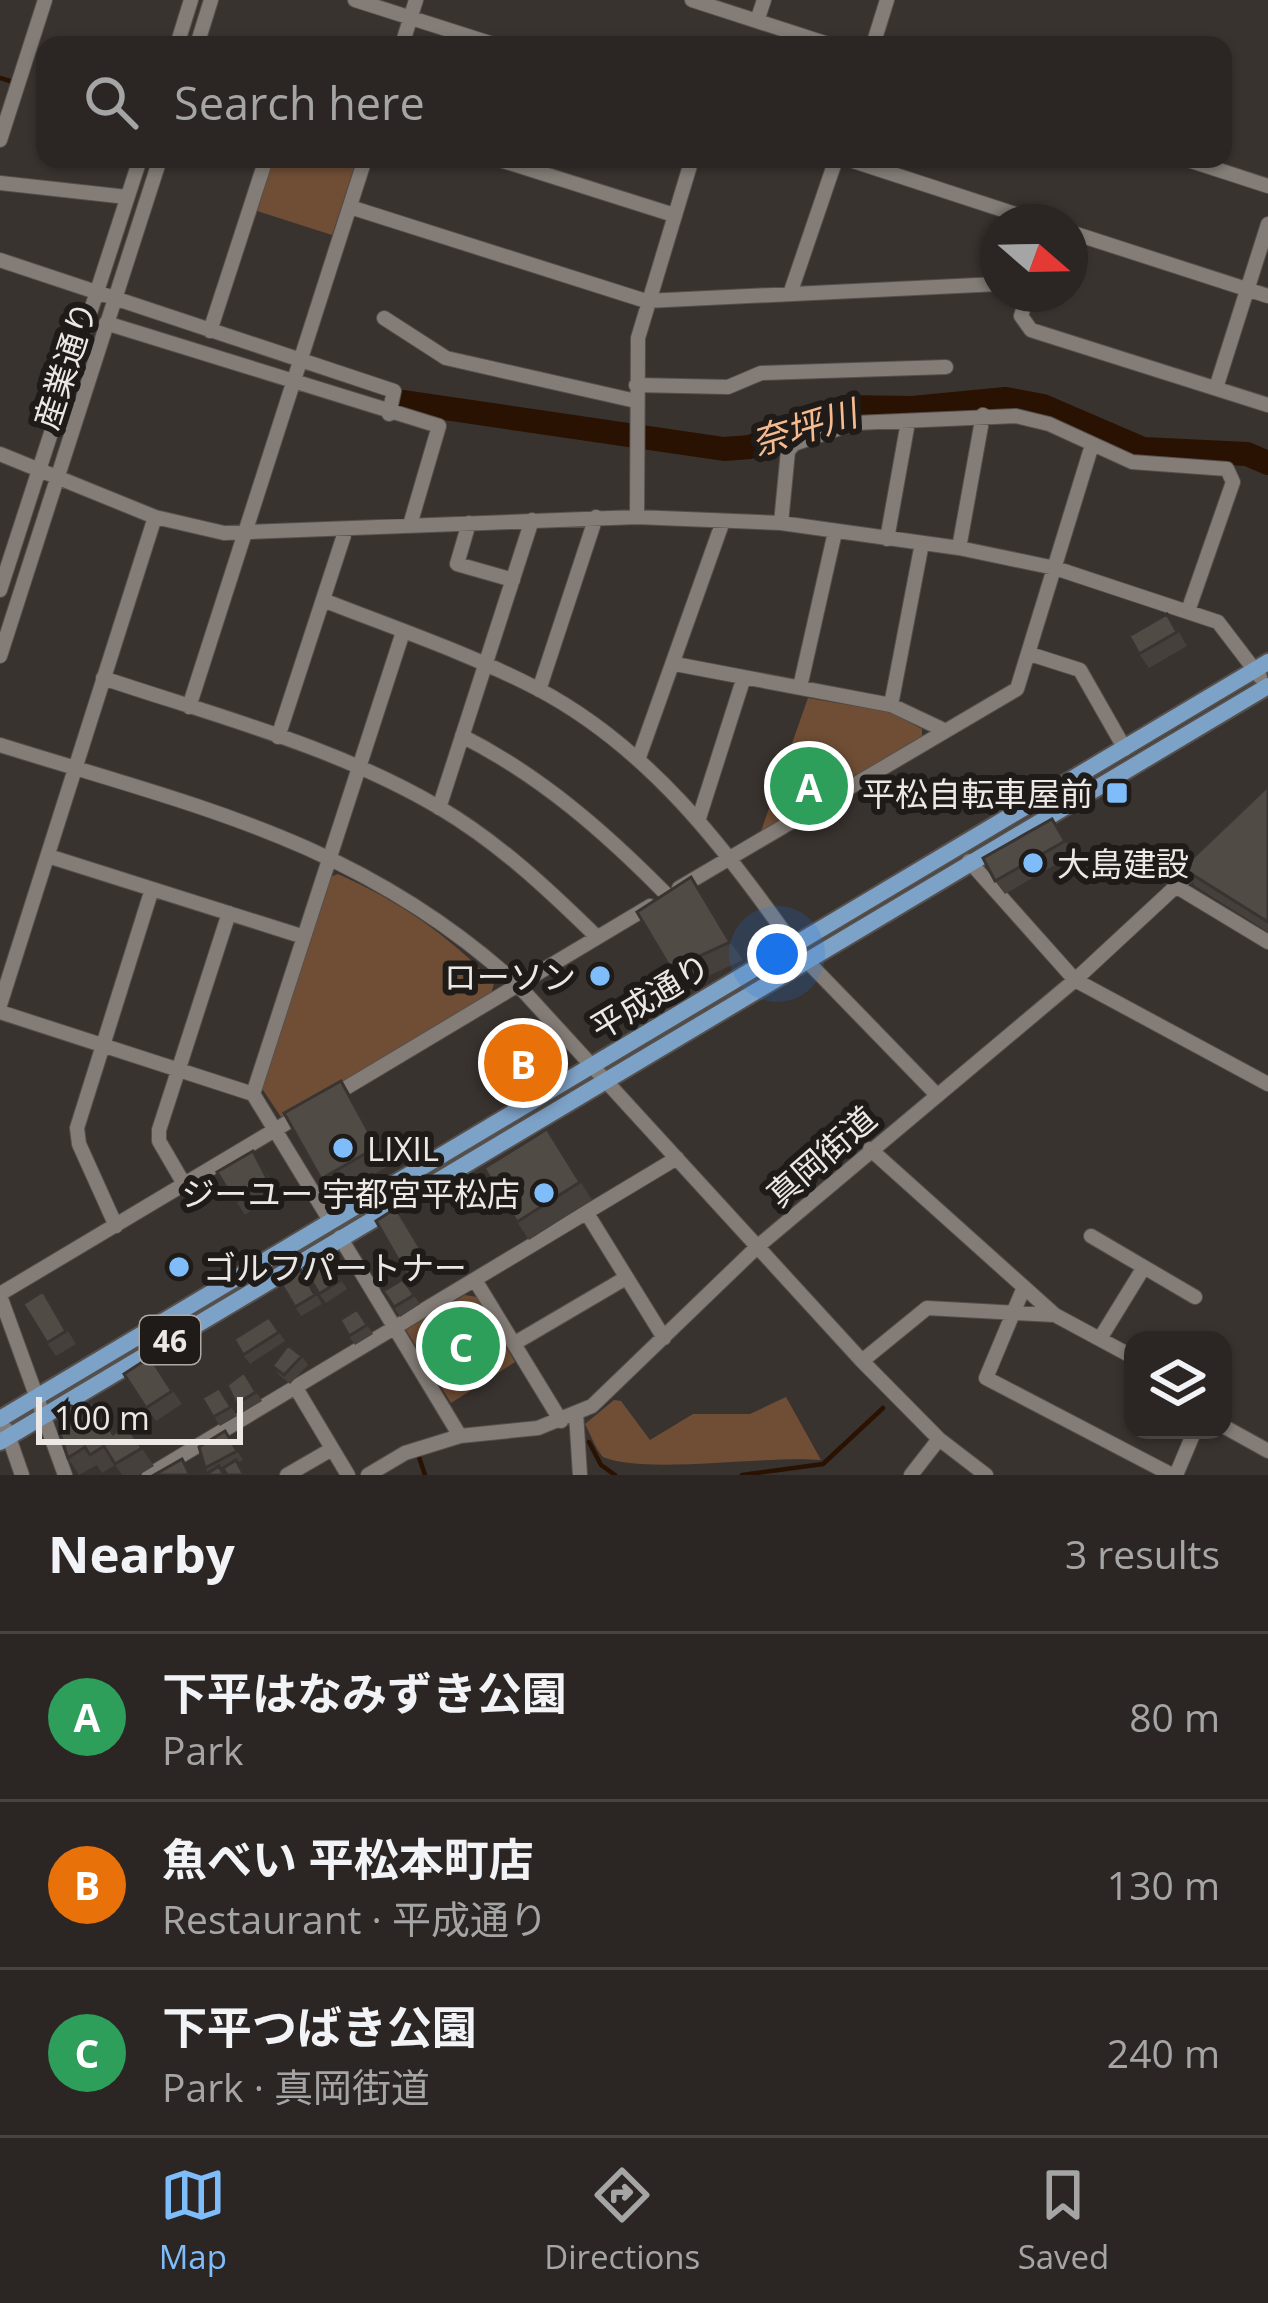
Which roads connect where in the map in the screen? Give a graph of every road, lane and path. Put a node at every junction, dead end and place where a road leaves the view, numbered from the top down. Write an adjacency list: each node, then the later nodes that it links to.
1 (45, 0): 17 (street)
2 (191, 0): 11 (street)
3 (211, 0): 12 (street)
4 (355, 0): 9 (street)
5 (416, 0): 9 (street)
6 (692, 0): 10 (street)
7 (764, 0): 10 (street)
8 (887, 0): 16 (street)
9 (410, 17): 13 (street); 14 (street)
10 (757, 21): 15 (street)
11 (180, 36)
12 (200, 36)
13 (404, 36)
14 (468, 36)
15 (804, 36)
16 (876, 36)
17 (0, 140)
18 (137, 168): 29 (street, 産業通り)
19 (157, 168): 41 (street, 産業通り)
20 (263, 168): 46 (street)
21 (362, 168): 31 (street)
22 (525, 168): 32 (street)
23 (689, 168): 32 (street)
24 (833, 168): 39 (street)
25 (875, 168): 30 (street)
26 (1213, 168): 28 (street)
27 (0, 183): 29 (street)
28 (1268, 186)
29 (128, 197): 38 (street, 産業通り)
30 (985, 204)
31 (350, 207): 42 (street); 47 (street)
32 (674, 215): 42 (street)
33 (1268, 224): 37 (street)
34 (1088, 238): 37 (street)
35 (0, 260): 38 (street)
36 (980, 285): 39 (street)
37 (1248, 288): 40 (street); 50 (street)
38 (97, 292): 41 (street); 58 (street, 産業通り)
39 (790, 294): 42 (street)
40 (1268, 296)
41 (115, 298): 45 (street, 産業通り); 46 (street)
42 (646, 301): 51 (street)
43 (1022, 312): 50 (street)
44 (384, 318): 51 (street)
45 (106, 323): 49 (street); 59 (street, 産業通り)
46 (211, 331): 47 (street)
47 (300, 361): 49 (street); 53 (street)
48 (946, 367): 51 (street)
49 (293, 383): 53 (street); 70 (street)
50 (1216, 388): 52 (street)
51 (636, 393): 62 (street)
52 (1268, 405)
53 (389, 414): 67 (street)
54 (983, 416): 55 (street); 56 (street); 73 (street)
55 (908, 422): 66 (street); 71 (street)
56 (1092, 445): 74 (street); 78 (street)
57 (0, 454): 58 (street)
58 (40, 471): 59 (street); 76 (street, 産業通り)
59 (56, 478): 60 (street); 81 (street, 産業通り)
60 (155, 517): 70 (street); 86 (street)
61 (596, 517): 62 (street); 63 (street); 89 (street)
62 (638, 517): 64 (street)
63 (532, 520): 65 (street); 75 (street)
64 (723, 521): 66 (street); 82 (street)
65 (469, 523): 67 (street); 75 (street)
66 (781, 524): 69 (street)
67 (410, 525): 68 (street)
68 (346, 529): 70 (street); 77 (street)
69 (835, 532): 71 (street); 87 (street)
70 (244, 534): 91 (street)
71 (887, 539): 72 (street)
72 (922, 543): 73 (street); 90 (street)
73 (959, 548): 74 (street)
74 (1055, 568): 78 (street); 80 (street)
75 (513, 580): 83 (street)
76 (0, 590)
77 (323, 600): 79 (street); 94 (street)
78 (1188, 611): 84 (street)
79 (403, 632): 83 (street); 98 (street)
80 (1030, 654): 92 (street); 96 (street)
81 (0, 656)
82 (674, 664): 85 (street); 97 (street)
83 (486, 665): 89 (street); 93 (street)
84 (1262, 666): 88 (street); 96 (main road, 平成通り / 46)
85 (744, 677): 87 (street); 101 (street)
86 (103, 678): 91 (street); 99 (street)
87 (800, 687): 90 (street)
88 (1268, 687): 106 (main road, 平成通り / 46)
89 (539, 690): 97 (street)
90 (891, 705): 92 (street)
91 (189, 707): 94 (street)
92 (946, 731): 105 (street)
93 (462, 736): 100 (street); 109 (street)
94 (278, 737): 98 (street)
95 (0, 745): 99 (street)
96 (1125, 749): 114 (main road, 平成通り / 46)
97 (638, 760): 101 (street)
98 (356, 766): 100 (street); 102 (street)
99 (75, 769): 102 (street); 103 (street)
100 (439, 808): 112 (street)
101 (699, 818): 105 (street)
102 (328, 853): 111 (street); 116 (street)
103 (48, 856): 108 (street); 117 (street)
104 (1207, 857): 107 (street, 真岡街道)
105 (734, 859): 109 (street); 114 (street)
106 (970, 861): 114 (main road, 平成通り / 46); 115 (street)
107 (1177, 887): 113 (street); 115 (street, 真岡街道)
108 (152, 890): 110 (street); 118 (street)
109 (668, 895): 112 (street)
110 (229, 913): 111 (street); 119 (street)
111 (301, 936): 122 (street)
112 (597, 937): 116 (street)
113 (1268, 942)
114 (799, 952): 120 (main road, 平成通り / 46); 123 (street)
115 (1075, 980): 121 (street); 123 (street, 真岡街道)
116 (518, 985): 120 (street); 124 (street)
117 (0, 1009): 118 (street)
118 (103, 1045): 119 (street); 129 (street)
119 (178, 1069): 122 (street); 127 (street)
120 (598, 1072): 126 (street); 130 (main road, 平成通り / 46)
121 (1268, 1084)
122 (253, 1094): 124 (street)
123 (936, 1094): 125 (street, 真岡街道)
124 (276, 1130): 127 (street); 130 (street)
125 (870, 1149): 132 (street, 真岡街道); 136 (street)
126 (677, 1158): 128 (street); 132 (street)
127 (184, 1184): 129 (street)
128 (588, 1215): 134 (street); 135 (street)
129 (116, 1226): 137 (street)
130 (336, 1230): 141 (street); 148 (main road, 平成通り / 46); 151 (main road, 平成通り / 46)
131 (1091, 1236): 133 (street)
132 (757, 1247): 143 (street, 真岡街道); 146 (street)
133 (1144, 1267): 138 (street); 142 (street)
134 (624, 1279): 143 (street); 144 (street)
135 (476, 1280): 141 (street); 144 (street)
136 (1024, 1287): 139 (street); 140 (street)
137 (0, 1295): 148 (street)
138 (1195, 1297)
139 (1055, 1315): 140 (street); 142 (street)
140 (1010, 1316): 146 (street); 169 (street)
141 (395, 1328): 147 (street); 154 (street)
142 (1101, 1337): 145 (street)
143 (664, 1338): 149 (street, 真岡街道)
144 (515, 1343): 152 (street)
145 (1124, 1352)
146 (862, 1361): 155 (street)
147 (296, 1388): 158 (street); 162 (street)
148 (37, 1397): 150 (main road, 平成通り / 46); 151 (street)
149 (576, 1413): 152 (street, 真岡街道); 166 (street)
150 (1, 1416): 157 (street)
151 (44, 1417): 157 (main road, 平成通り / 46); 161 (street)
152 (560, 1420): 154 (street, 真岡街道)
153 (1232, 1431): 159 (street)
154 (460, 1436): 165 (street, 真岡街道)
155 (939, 1438): 167 (street); 168 (street)
156 (1191, 1439): 169 (street)
157 (5, 1440): 160 (street)
158 (332, 1449): 163 (street); 164 (street)
159 (1268, 1451)
160 (22, 1475)
161 (64, 1475)
162 (149, 1475)
163 (287, 1475)
164 (348, 1475)
165 (368, 1475)
166 (580, 1475)
167 (911, 1475)
168 (986, 1475)
169 (1174, 1475)

